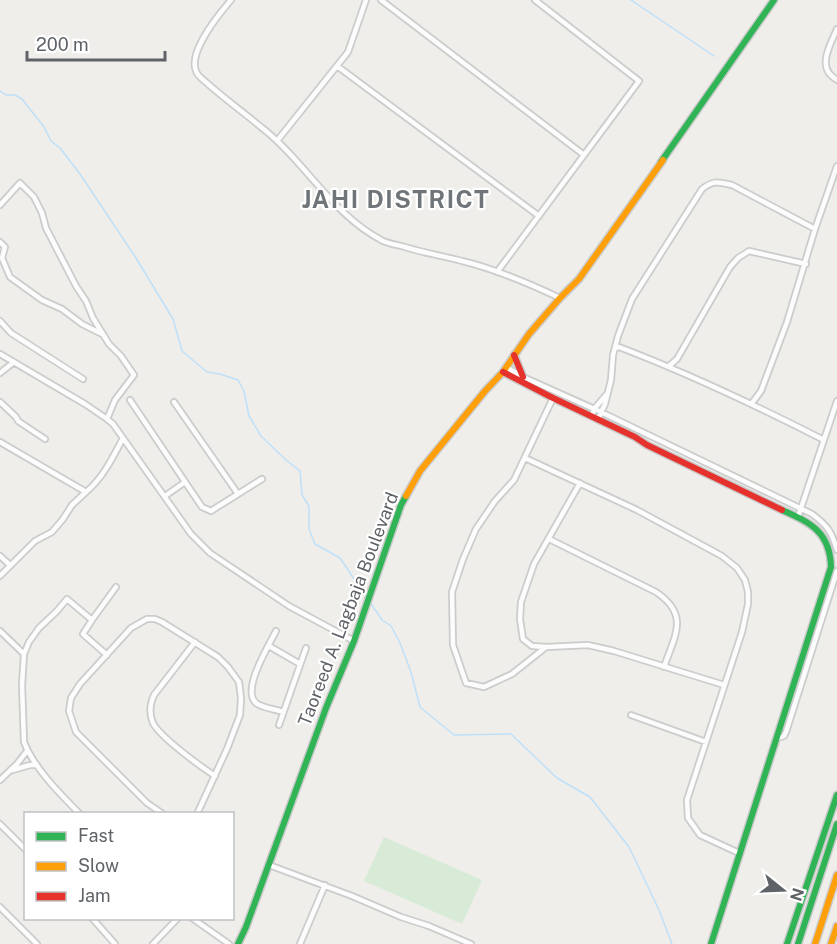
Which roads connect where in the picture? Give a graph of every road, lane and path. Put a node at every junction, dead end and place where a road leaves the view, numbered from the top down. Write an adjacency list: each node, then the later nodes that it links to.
1 (231, 0): 9 (street)
2 (366, 0): 7 (street)
3 (381, 0): 10 (street)
4 (535, 0): 10 (street)
5 (774, 0): 13 (main road, Taoreed A. Lagbaja Boulevard)
6 (837, 29): 8 (street)
7 (337, 66): 9 (street); 15 (street)
8 (837, 80)
9 (277, 141): 19 (street)
10 (584, 154): 15 (street)
11 (663, 160): 13 (main road, Taoreed A. Lagbaja Boulevard)
12 (837, 166): 16 (street)
13 (632, 203): 20 (main road, Taoreed A. Lagbaja Boulevard)
14 (0, 205): 22 (street)
15 (539, 216): 19 (street)
16 (815, 229): 18 (street); 23 (street)
17 (0, 242): 22 (street)
18 (806, 264): 27 (street); 38 (street)
19 (497, 272): 20 (street)
20 (560, 298): 25 (main road, Taoreed A. Lagbaja Boulevard)
21 (0, 321): 31 (street)
22 (103, 334): 40 (street)
23 (615, 348): 27 (street); 39 (street)
24 (0, 354): 26 (street)
25 (514, 355): 28 (main road, Taoreed A. Lagbaja Boulevard); 30 (main road)
26 (14, 362): 29 (street); 40 (street)
27 (669, 366): 38 (street)
28 (504, 369): 30 (main road); 32 (main road, Taoreed A. Lagbaja Boulevard)
29 (0, 374)
30 (520, 378): 32 (main road); 33 (main road); 39 (street)
31 (83, 379)
32 (496, 380): 64 (main road, Taoreed A. Lagbaja Boulevard)
33 (553, 398): 39 (main road); 45 (street)
34 (130, 400): 47 (street)
35 (0, 402): 42 (street)
36 (174, 402): 50 (street)
37 (837, 402): 43 (street)
38 (752, 403): 43 (street)
39 (596, 414): 52 (street); 53 (main road)
40 (107, 418): 41 (street)
41 (123, 438): 49 (street); 51 (street)
42 (45, 439)
43 (824, 440): 52 (street)
44 (0, 442): 49 (street)
45 (525, 458): 48 (street); 67 (street)
46 (262, 479): 50 (street)
47 (185, 482): 50 (street); 51 (street)
48 (580, 483): 54 (street); 73 (street)
49 (86, 492): 57 (street)
50 (238, 494)
51 (165, 496): 64 (street)
52 (801, 509): 53 (street); 55 (street)
53 (798, 517): 79 (main road)
54 (549, 539): 67 (street); 72 (street)
55 (837, 550)
56 (0, 556): 57 (street)
57 (10, 566): 59 (street)
58 (837, 571): 79 (street)
59 (0, 576)
60 (116, 587): 61 (street)
61 (92, 620): 69 (street); 70 (street)
62 (0, 631): 69 (street)
63 (276, 632): 66 (street)
64 (354, 641): 94 (main road, Taoreed A. Lagbaja Boulevard)
65 (195, 642): 70 (street); 75 (street); 84 (street)
66 (269, 646): 71 (street); 74 (street)
67 (546, 647): 72 (street)
68 (306, 648): 71 (street)
69 (24, 654): 81 (street)
70 (107, 656): 88 (street)
71 (300, 663): 76 (street)
72 (664, 667): 73 (street)
73 (724, 685): 80 (street)
74 (252, 692): 75 (street); 76 (street)
75 (241, 698): 84 (street)
76 (283, 712): 78 (street)
77 (631, 715): 80 (street)
78 (279, 725)
79 (777, 738): 93 (main road)
80 (706, 742): 93 (street)
81 (27, 751): 82 (street); 83 (street)
82 (37, 765): 83 (street); 87 (street)
83 (11, 771): 85 (street)
84 (215, 776): 89 (street)
85 (0, 780)
86 (837, 795): 110 (main road)
87 (79, 812)
88 (161, 812)
89 (197, 812)
90 (0, 824): 92 (street)
91 (837, 824): 111 (main road)
92 (24, 848)
93 (739, 853): 109 (main road)
94 (269, 865): 96 (street); 106 (main road, Taoreed A. Lagbaja Boulevard)
95 (837, 875): 112 (main road)
96 (325, 885): 107 (street); 108 (street)
97 (0, 907): 102 (street)
98 (94, 920): 103 (street)
99 (176, 920): 104 (street)
100 (195, 920): 105 (street)
101 (837, 926): 113 (main road)
102 (37, 944)
103 (115, 944)
104 (153, 944)
105 (229, 944)
106 (238, 944)
107 (300, 944)
108 (471, 944)
109 (711, 944)
110 (787, 944)
111 (798, 944)
112 (815, 944)
113 (831, 944)

